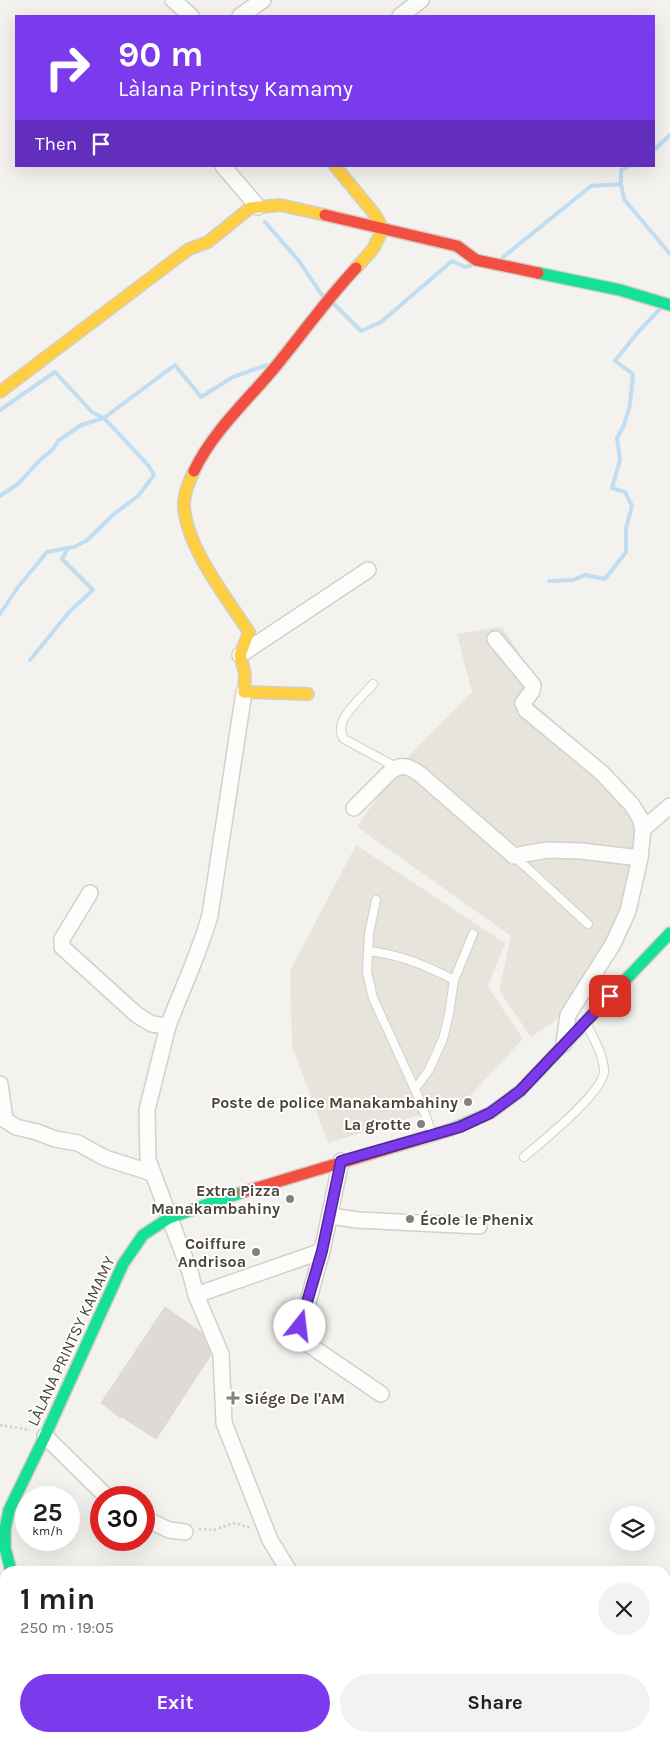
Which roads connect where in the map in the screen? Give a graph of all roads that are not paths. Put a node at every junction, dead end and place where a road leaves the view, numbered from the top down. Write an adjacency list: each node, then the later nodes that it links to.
1 (174, 0): 4 (street)
2 (262, 0): 5 (street)
3 (421, 0): 6 (street)
4 (190, 15)
5 (241, 15)
6 (401, 15)
7 (224, 167): 9 (street)
8 (336, 167): 10 (street)
9 (258, 207): 10 (street); 12 (street)
10 (383, 229): 11 (street); 15 (street)
11 (670, 305)
12 (0, 392)
13 (368, 570): 15 (street)
14 (495, 639): 22 (street)
15 (240, 655): 17 (street)
16 (373, 684): 19 (lane)
17 (244, 692): 18 (street); 33 (street)
18 (308, 694)
19 (396, 766): 21 (street); 23 (street)
20 (670, 806): 22 (street)
21 (354, 808)
22 (643, 829): 24 (street)
23 (514, 856): 24 (street); 27 (lane)
24 (640, 858): 34 (street)
25 (90, 893): 33 (street)
26 (376, 900): 30 (lane)
27 (588, 924)
28 (670, 933): 32 (street, LÀLANA PRINTSY KAMAMY)
29 (473, 934): 31 (lane)
30 (368, 951): 31 (lane); 36 (lane)
31 (454, 980): 36 (lane)
32 (585, 1022): 34 (street, LÀLANA PRINTSY KAMAMY); 38 (lane)
33 (168, 1026): 40 (street)
34 (564, 1044): 37 (street, LÀLANA PRINTSY KAMAMY)
35 (0, 1084): 40 (street)
36 (415, 1089): 37 (lane)
37 (433, 1135): 39 (street, LÀLANA PRINTSY KAMAMY)
38 (524, 1157)
39 (341, 1161): 41 (street); 42 (street, LÀLANA PRINTSY KAMAMY)
40 (152, 1173): 42 (street)
41 (330, 1216): 43 (street); 44 (street)
42 (169, 1218): 45 (street); 47 (street, LÀLANA PRINTSY KAMAMY)
43 (479, 1226)
44 (322, 1251): 45 (street); 46 (street)
45 (196, 1295): 52 (street)
46 (382, 1394)
47 (45, 1435): 48 (street); 51 (street, LÀLANA PRINTSY KAMAMY)
48 (96, 1486)
49 (155, 1523): 50 (street)
50 (185, 1532)
51 (10, 1566)
52 (286, 1566)

